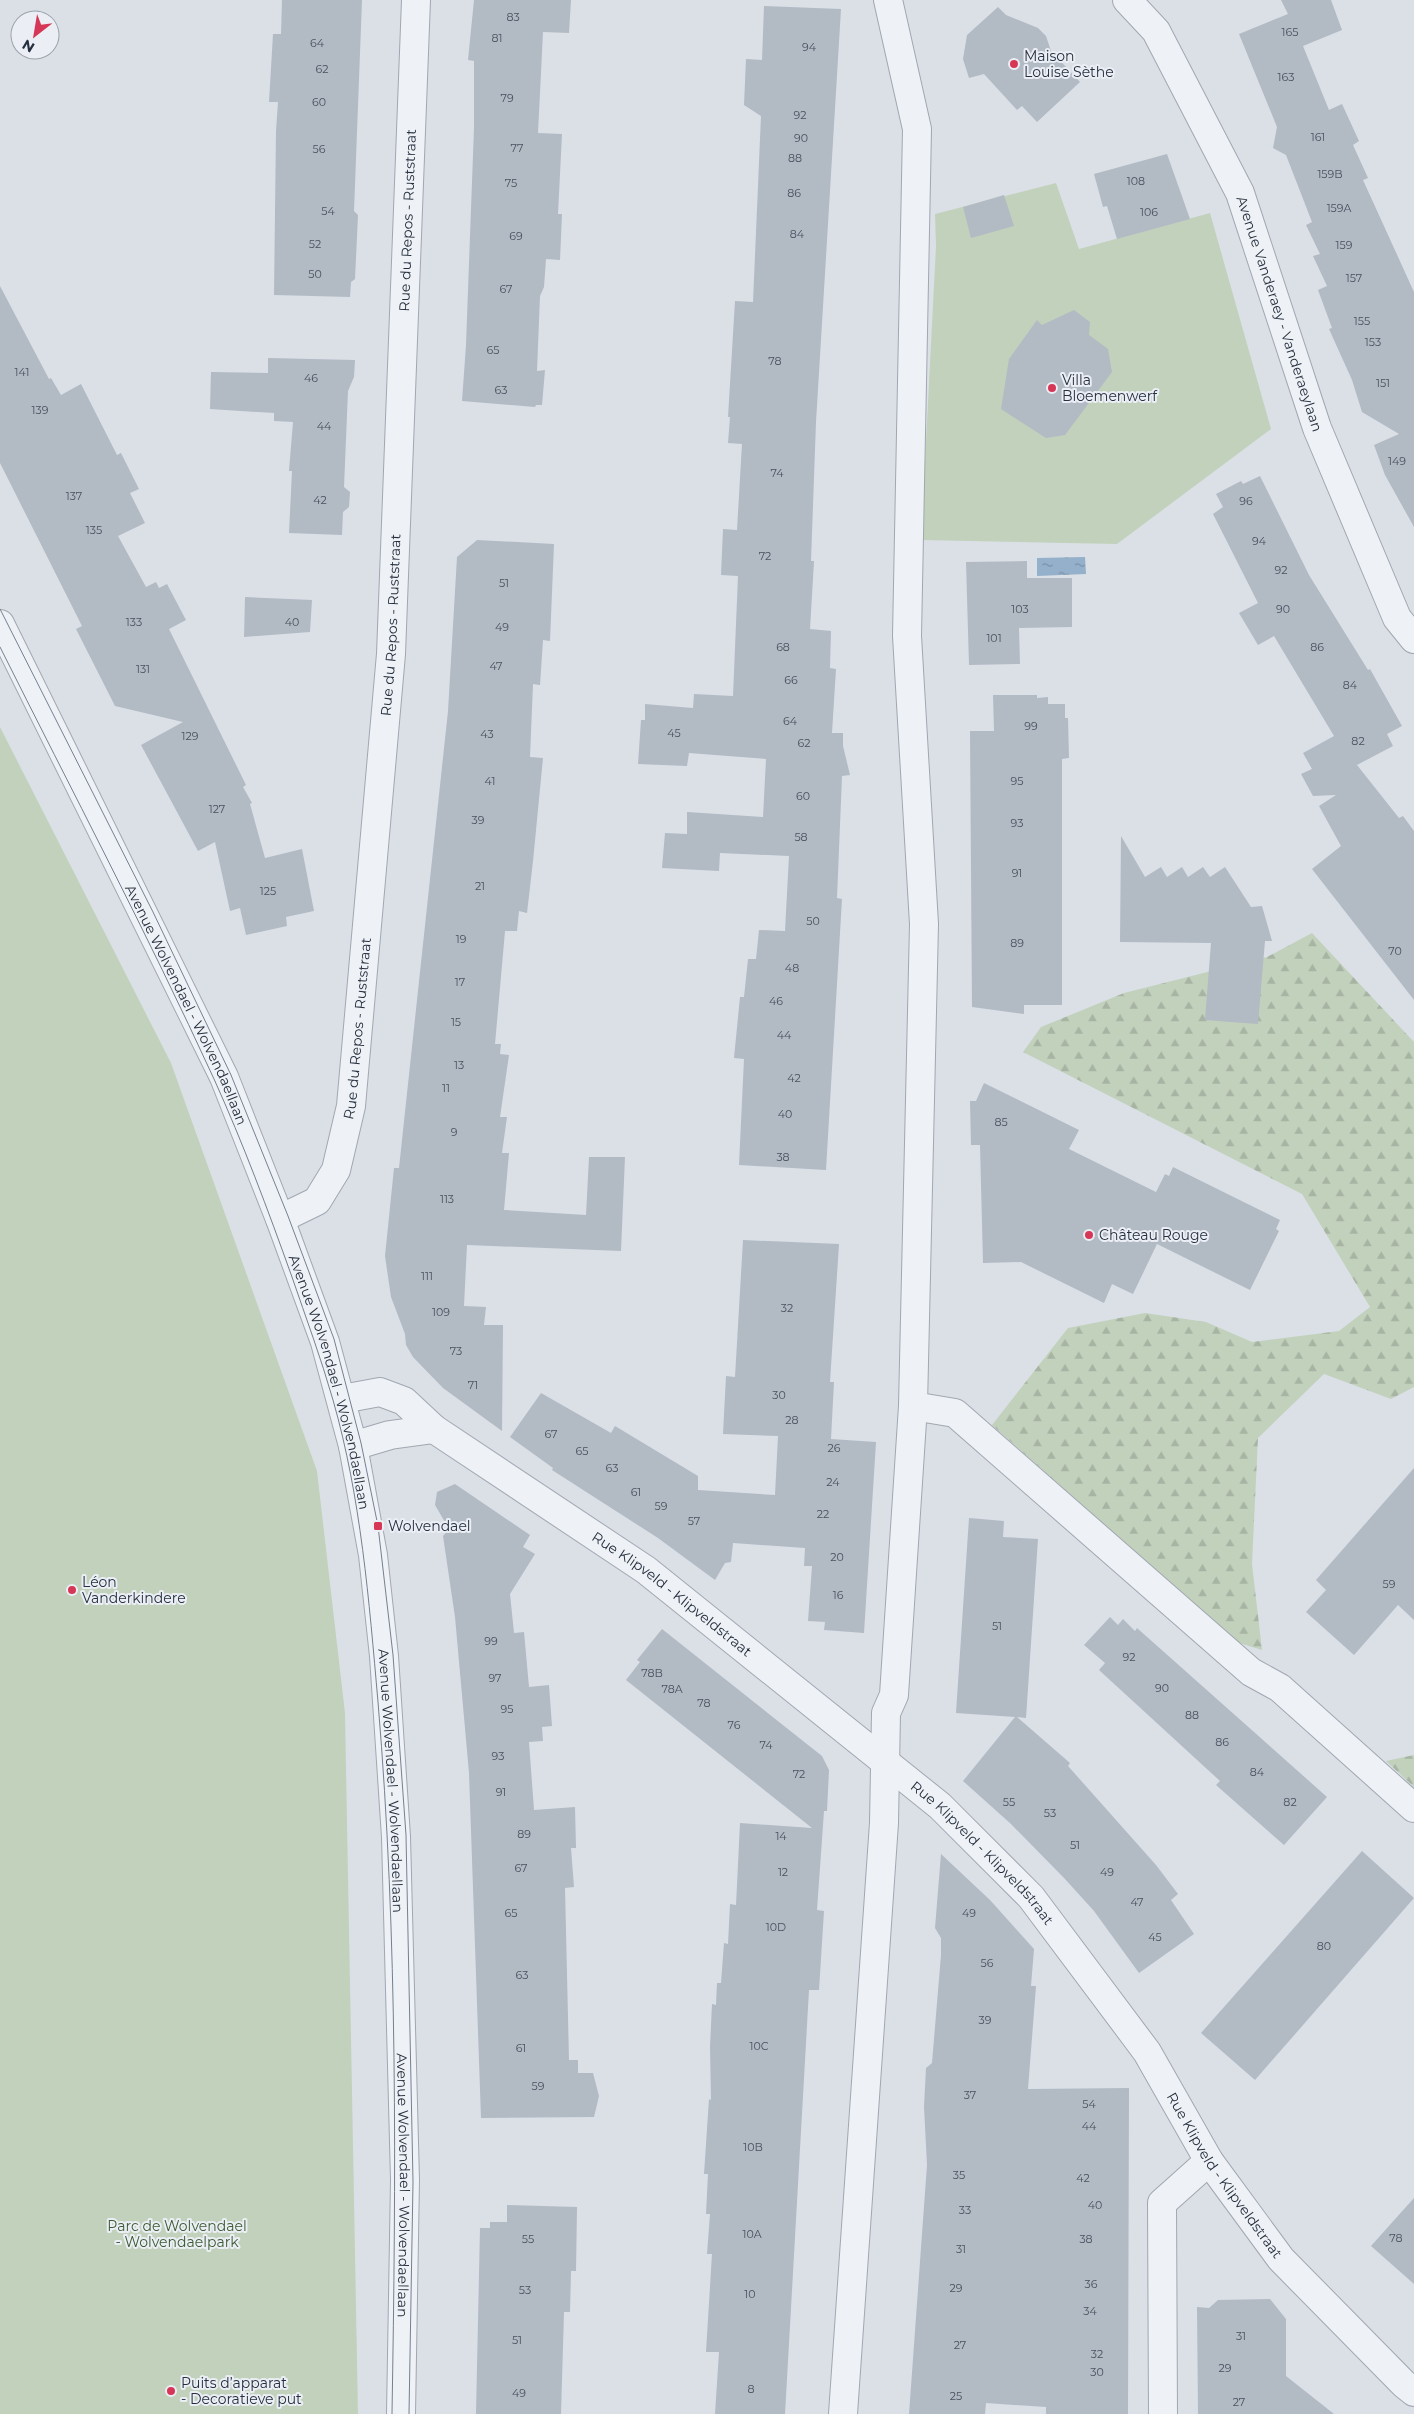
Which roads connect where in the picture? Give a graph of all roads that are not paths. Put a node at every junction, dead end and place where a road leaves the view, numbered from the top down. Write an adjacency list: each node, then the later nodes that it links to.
1 (416, 0): 6 (street, Rue du Repos - Ruststraat)
2 (888, 0): 8 (street)
3 (1127, 0): 5 (street, Avenue Vanderaey - Vanderaeylaan)
4 (0, 624): 6 (street, Avenue Wolvendael - Wolvendaellaan)
5 (1414, 639)
6 (280, 1219): 7 (street, Avenue Wolvendael - Wolvendaellaan)
7 (342, 1399): 9 (street, Rue Klipveld - Klipveldstraat); 10 (street, Avenue Wolvendael - Wolvendaellaan)
8 (913, 1406): 11 (street); 12 (street)
9 (434, 1429): 10 (street); 11 (street, Rue Klipveld - Klipveldstraat)
10 (353, 1446): 15 (street, Avenue Wolvendael - Wolvendaellaan)
11 (885, 1762): 13 (street, Rue Klipveld - Klipveldstraat); 16 (street)
12 (1414, 1808)
13 (1209, 2161): 14 (street, Rue Klipveld - Klipveldstraat); 17 (street)
14 (1414, 2392)
15 (401, 2414)
16 (843, 2414)
17 (1163, 2414)

